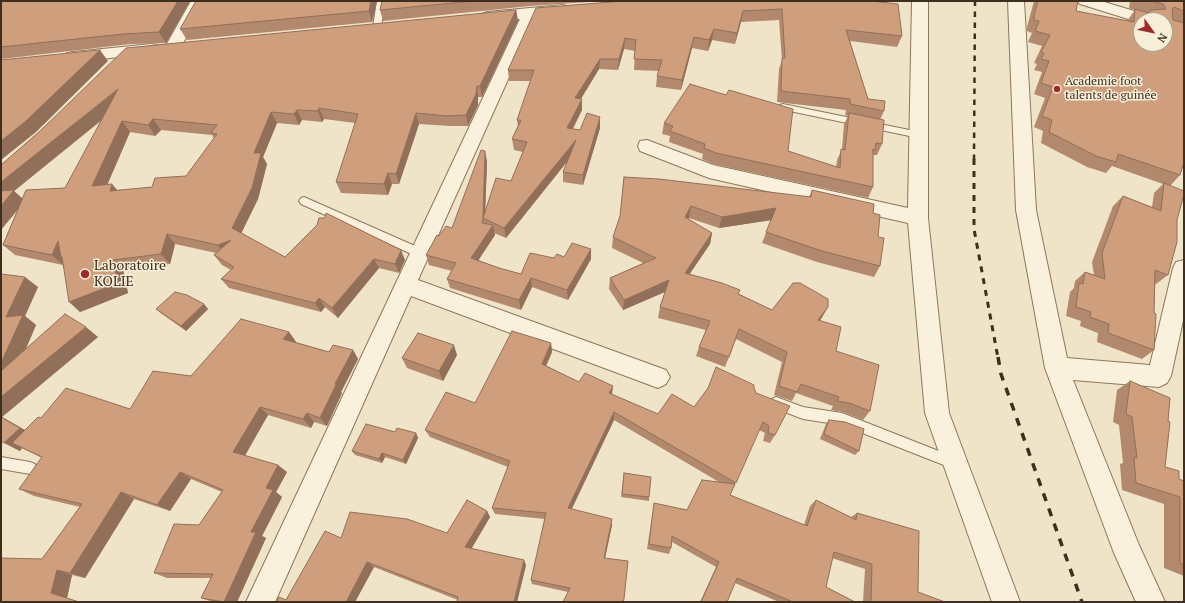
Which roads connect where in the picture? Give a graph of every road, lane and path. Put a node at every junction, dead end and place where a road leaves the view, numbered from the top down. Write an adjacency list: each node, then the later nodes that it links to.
1 (199, 1): 13 (street)
2 (381, 1): 10 (lane)
3 (920, 1): 18 (street)
4 (1016, 1): 25 (street)
5 (1085, 1): 8 (street)
6 (578, 9): 7 (street)
7 (530, 13): 9 (street); 22 (street)
8 (1133, 15)
9 (469, 18)
10 (385, 27): 11 (street)
11 (361, 29)
12 (189, 46): 13 (street)
13 (173, 47): 14 (street)
14 (130, 51): 15 (street); 16 (street)
15 (62, 58)
16 (114, 67)
17 (783, 107): 18 (lane)
18 (919, 135): 21 (street)
19 (647, 146): 21 (street)
20 (304, 201): 22 (lane)
21 (918, 218): 29 (street)
22 (420, 253): 24 (street)
23 (1184, 268): 25 (street)
24 (406, 285): 26 (street); 31 (street)
25 (1057, 368): 33 (street)
26 (658, 377)
27 (763, 398): 29 (lane)
28 (1, 463): 30 (lane)
29 (956, 464): 32 (street)
30 (30, 468)
31 (260, 602)
32 (1006, 602)
33 (1151, 602)

